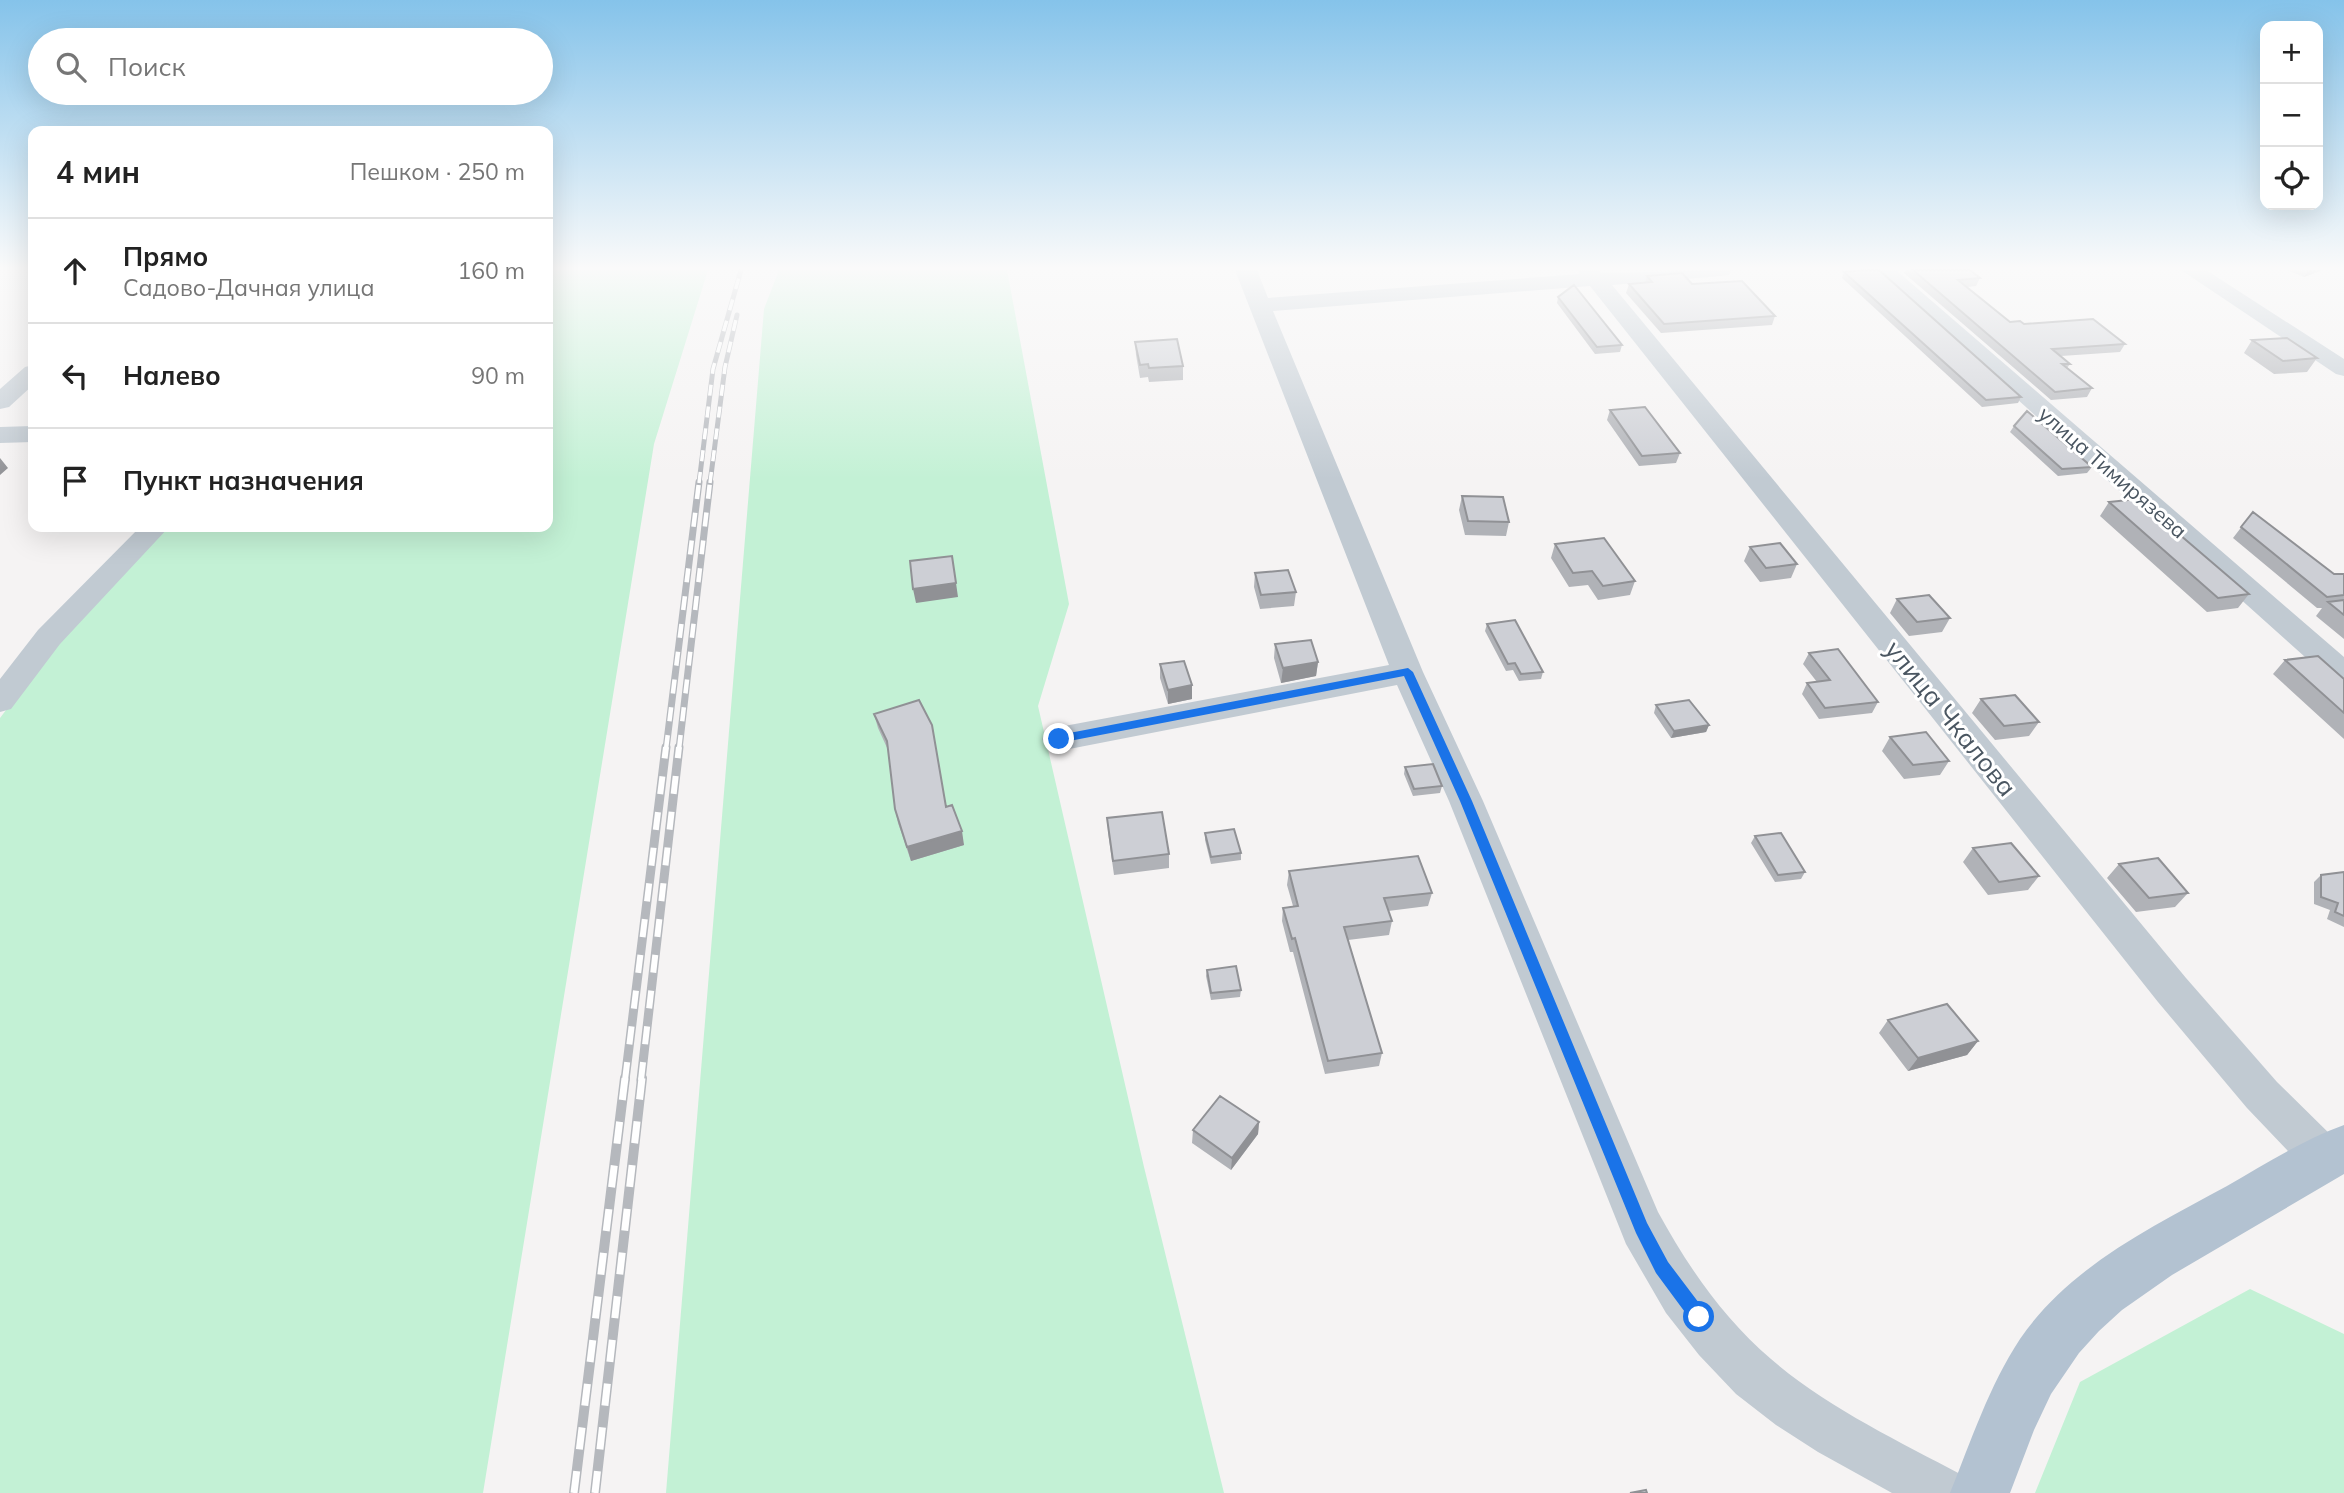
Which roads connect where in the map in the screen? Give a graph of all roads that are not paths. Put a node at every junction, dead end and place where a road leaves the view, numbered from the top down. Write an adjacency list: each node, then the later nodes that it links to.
1 (1274, 340): 11 (street)
2 (1644, 340): 15 (street, улица Чкалова)
3 (1963, 340): 12 (street, улица Тимирязева)
4 (2299, 340): 5 (street)
5 (2344, 369)
6 (28, 377): 7 (street)
7 (0, 402)
8 (28, 434): 9 (street)
9 (0, 435)
10 (150, 532): 13 (street)
11 (1408, 672): 14 (street); 16 (street)
12 (2344, 674)
13 (0, 701)
14 (1059, 739)
15 (2334, 1153): 17 (main road)
16 (1944, 1493)
17 (1980, 1493)

